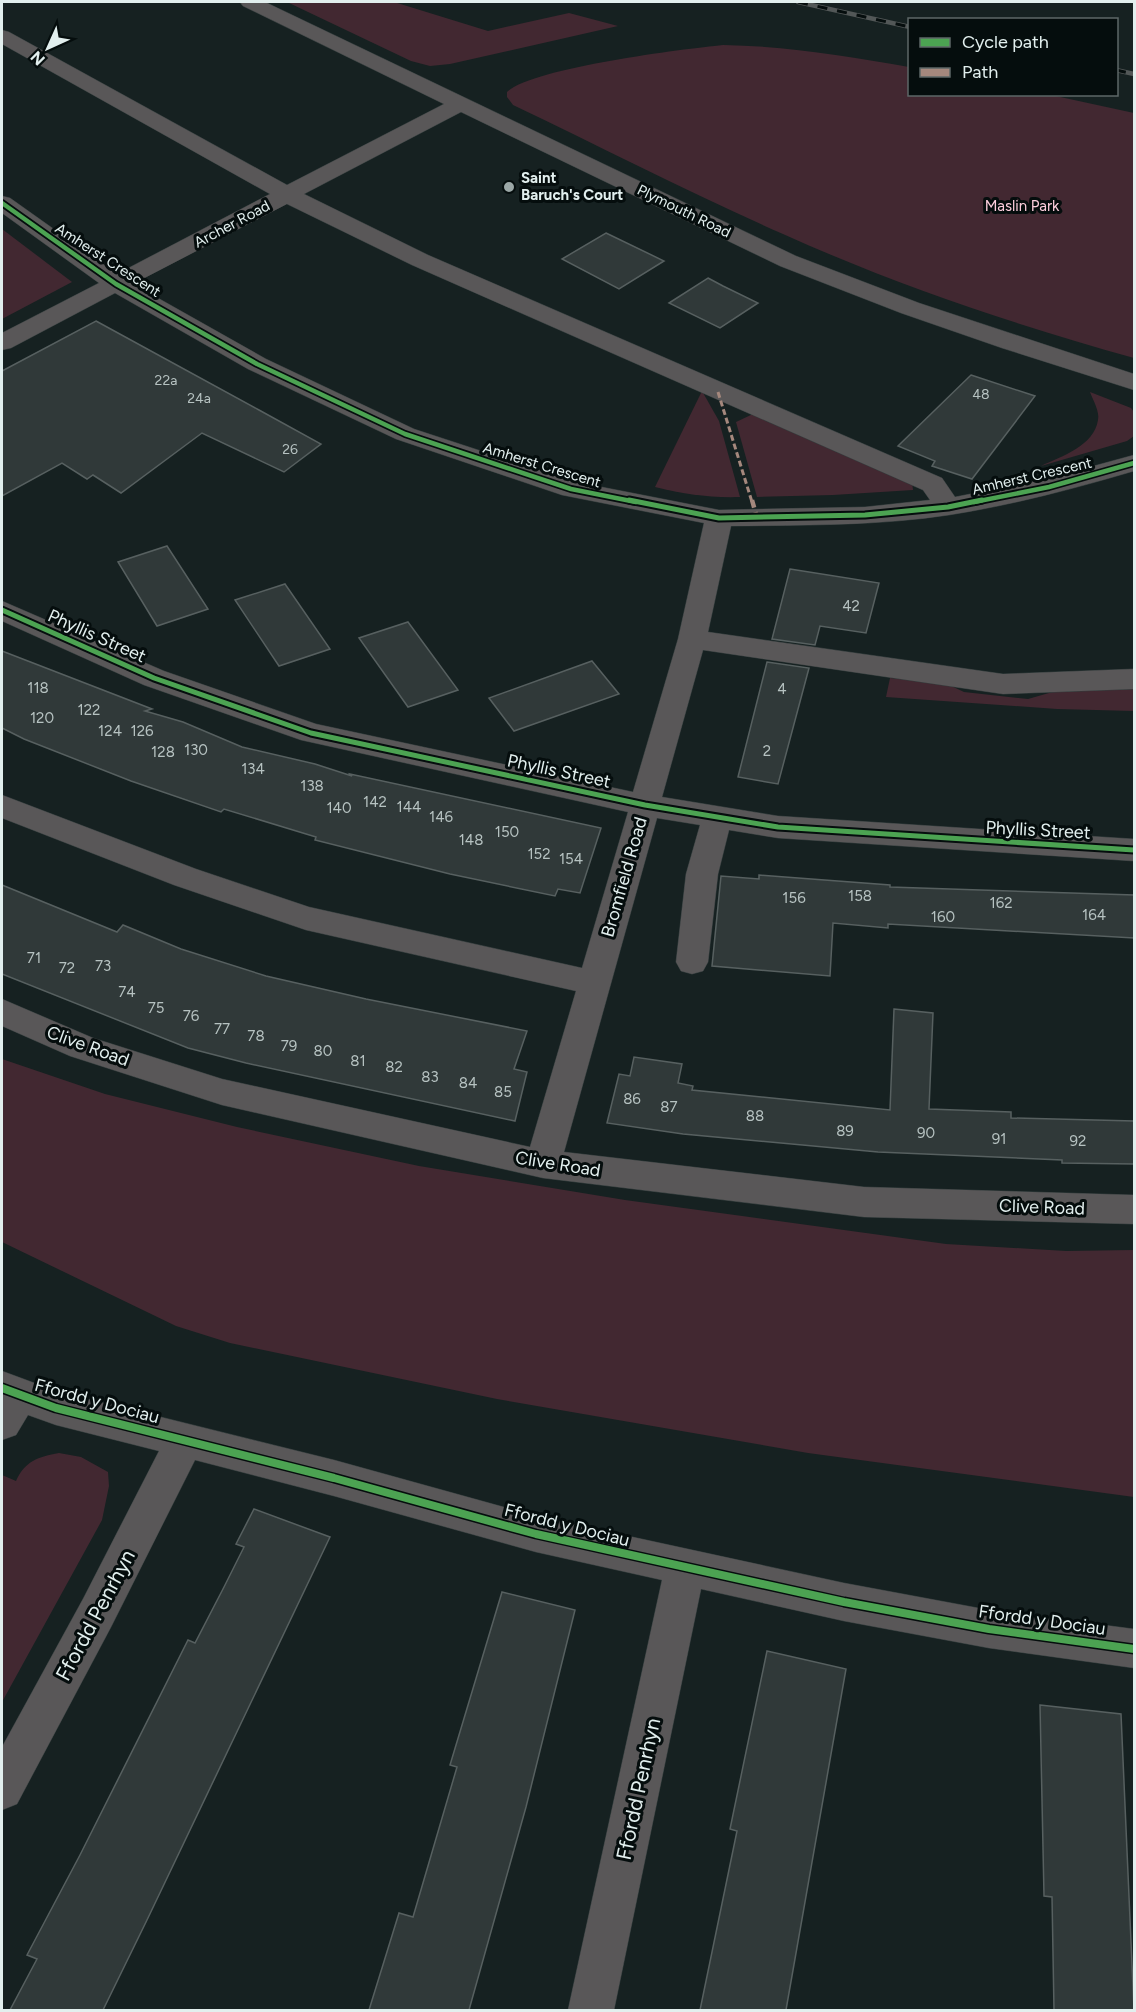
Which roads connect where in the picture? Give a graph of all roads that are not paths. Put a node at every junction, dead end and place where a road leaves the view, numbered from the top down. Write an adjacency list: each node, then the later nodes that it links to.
1 (250, 2): 3 (street, Plymouth Road)
2 (2, 36): 4 (street)
3 (462, 103): 4 (street, Archer Road); 8 (street, Plymouth Road)
4 (288, 194): 6 (street, Archer Road); 10 (street)
5 (2, 203): 6 (street, Amherst Crescent)
6 (116, 284): 7 (street, Archer Road); 11 (street, Amherst Crescent)
7 (2, 343)
8 (1134, 382)
9 (1134, 463): 10 (street, Amherst Crescent)
10 (948, 507): 11 (street, Amherst Crescent)
11 (719, 518): 13 (street, Bromfield Road)
12 (2, 610): 15 (street, Phyllis Street)
13 (692, 639): 14 (street); 15 (street, Bromfield Road)
14 (1134, 679)
15 (645, 805): 17 (street, Phyllis Street); 20 (street, Bromfield Road)
16 (2, 806): 20 (street)
17 (717, 817): 18 (street, Phyllis Street); 19 (street)
18 (1134, 850)
19 (692, 962)
20 (593, 983): 22 (street, Bromfield Road)
21 (2, 1012): 22 (street, Clive Road)
22 (543, 1164): 23 (street, Clive Road)
23 (1134, 1210)
24 (7, 1402): 25 (street, Ffordd y Dociau)
25 (185, 1440): 26 (street, Ffordd y Dociau); 28 (street, Ffordd Penrhyn)
26 (684, 1568): 27 (street, Ffordd y Dociau); 29 (street, Ffordd Penrhyn)
27 (1134, 1649)
28 (2, 1789)
29 (591, 2010)

